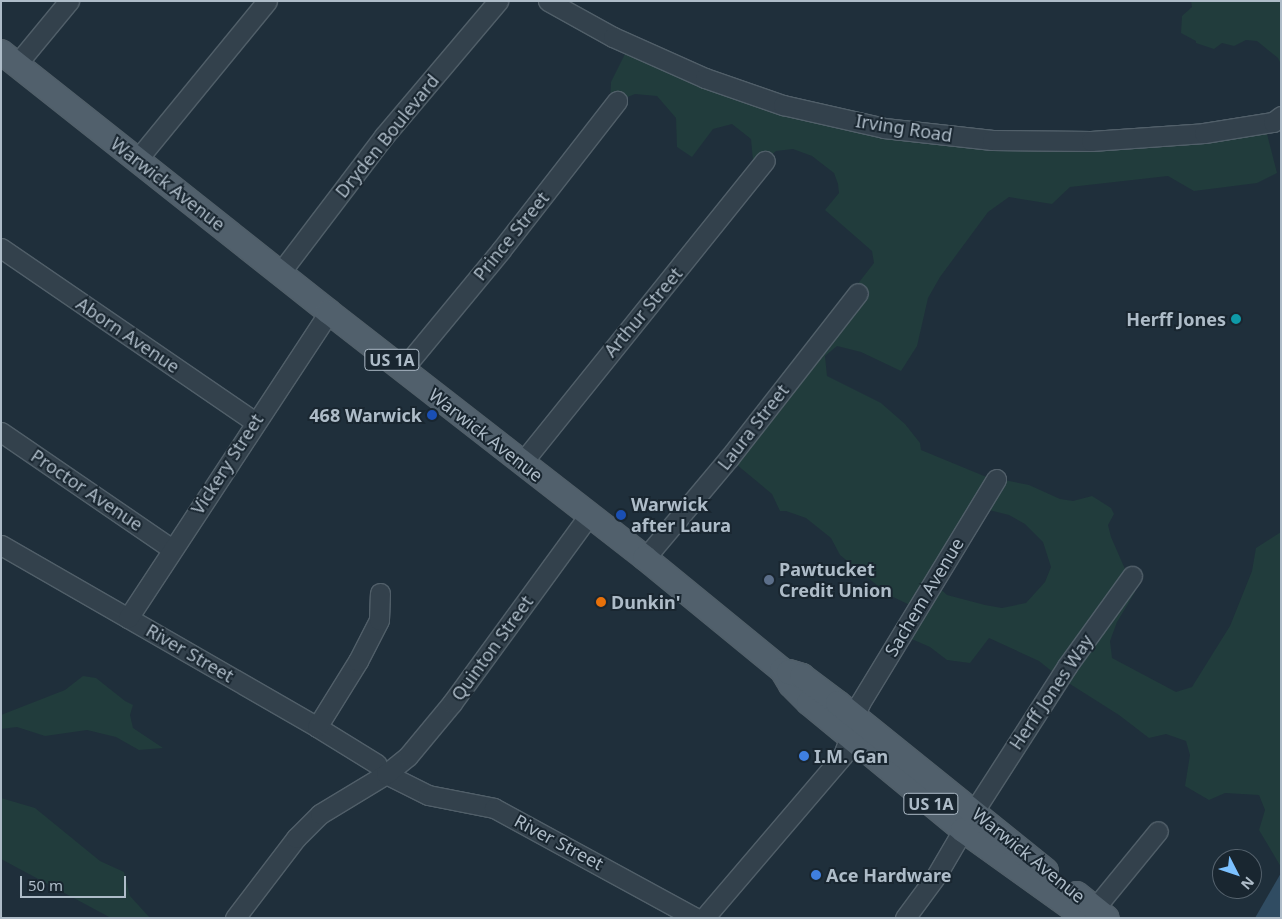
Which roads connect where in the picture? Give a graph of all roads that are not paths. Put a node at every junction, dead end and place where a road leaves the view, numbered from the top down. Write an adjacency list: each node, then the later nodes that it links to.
1 (70, 1): 5 (street)
2 (267, 1): 8 (street)
3 (498, 1): 11 (street, Dryden Boulevard)
4 (548, 1): 7 (street, Irving Road)
5 (9, 58): 8 (main road, Warwick Avenue / US 1A)
6 (617, 101): 14 (street, Prince Street)
7 (1281, 116)
8 (137, 160): 11 (main road, Warwick Avenue / US 1A)
9 (765, 161): 17 (street, Arthur Street)
10 (1, 248): 15 (street, Aborn Avenue)
11 (280, 273): 13 (main road, Warwick Avenue / US 1A)
12 (858, 293): 22 (street, Laura Street)
13 (328, 312): 14 (main road, Warwick Avenue / US 1A); 15 (street, Vickery Street)
14 (403, 369): 17 (main road, Warwick Avenue / US 1A)
15 (255, 422): 21 (street, Vickery Street)
16 (1, 432): 21 (street, Proctor Avenue)
17 (521, 464): 19 (main road, Warwick Avenue / US 1A)
18 (996, 479): 27 (street, Sachem Avenue)
19 (588, 515): 22 (main road, Warwick Avenue / US 1A); 28 (street, Quinton Street)
20 (1, 545): 25 (street, River Street)
21 (172, 549): 25 (street, Vickery Street)
22 (645, 558): 27 (main road, Warwick Avenue / US 1A)
23 (1132, 576): 29 (street, Herff Jones Way)
24 (380, 593): 26 (street)
25 (128, 618): 26 (street, River Street)
26 (317, 727): 28 (street, River Street)
27 (852, 727): 29 (main road, Warwick Avenue / US 1A); 34 (street, Sachem Avenue)
28 (382, 769): 32 (street, Quinton Street); 33 (street, River Street)
29 (968, 820): 31 (main road, Warwick Avenue / US 1A); 35 (street, Herff Jones Way)
30 (1158, 831): 31 (street)
31 (1096, 915)
32 (234, 918)
33 (696, 918)
34 (704, 918)
35 (904, 918)

